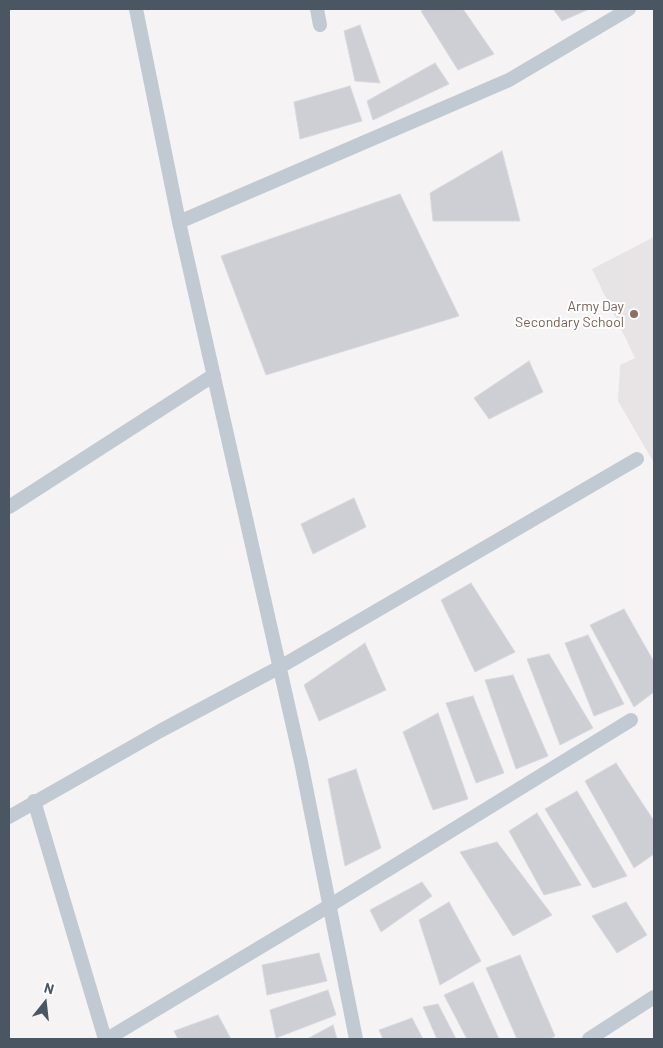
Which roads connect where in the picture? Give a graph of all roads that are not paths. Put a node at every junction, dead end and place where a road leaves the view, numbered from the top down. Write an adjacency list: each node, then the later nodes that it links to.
1 (136, 9): 5 (street)
2 (317, 9): 4 (street)
3 (629, 9): 5 (street)
4 (320, 25)
5 (178, 222): 6 (street)
6 (214, 375): 8 (street); 9 (street)
7 (637, 459): 9 (street)
8 (9, 507)
9 (280, 667): 11 (street); 13 (street)
10 (631, 720): 13 (street)
11 (34, 801): 12 (street); 15 (street)
12 (9, 816)
13 (329, 906): 15 (street); 16 (street)
14 (654, 997): 17 (street)
15 (106, 1039)
16 (356, 1039)
17 (589, 1039)

